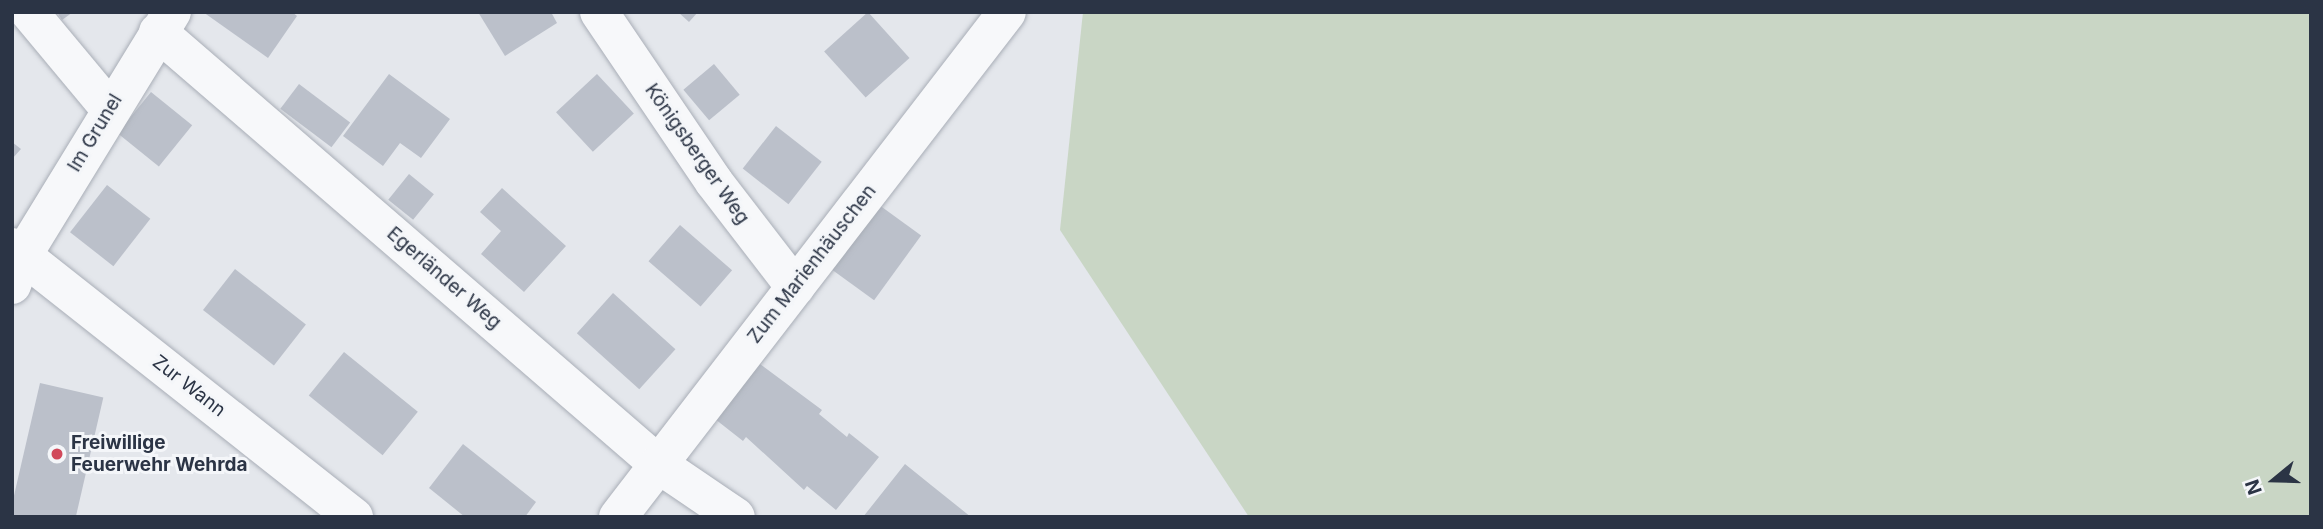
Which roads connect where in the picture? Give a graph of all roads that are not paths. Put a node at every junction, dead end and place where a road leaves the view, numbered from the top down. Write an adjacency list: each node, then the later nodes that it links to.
1 (29, 12): 5 (street)
2 (1007, 12): 7 (street, Zum Marienhäuschen)
3 (604, 14): 7 (street, Königsberger Weg)
4 (165, 22): 5 (street, Im Grunel); 8 (street, Egerländer Weg)
5 (109, 108): 6 (street, Im Grunel)
6 (16, 262): 9 (street, Zur Wann)
7 (794, 287): 8 (street, Zum Marienhäuschen)
8 (658, 464): 10 (street, Zum Marienhäuschen); 11 (street, Egerländer Weg)
9 (355, 517)
10 (618, 517)
11 (736, 517)

